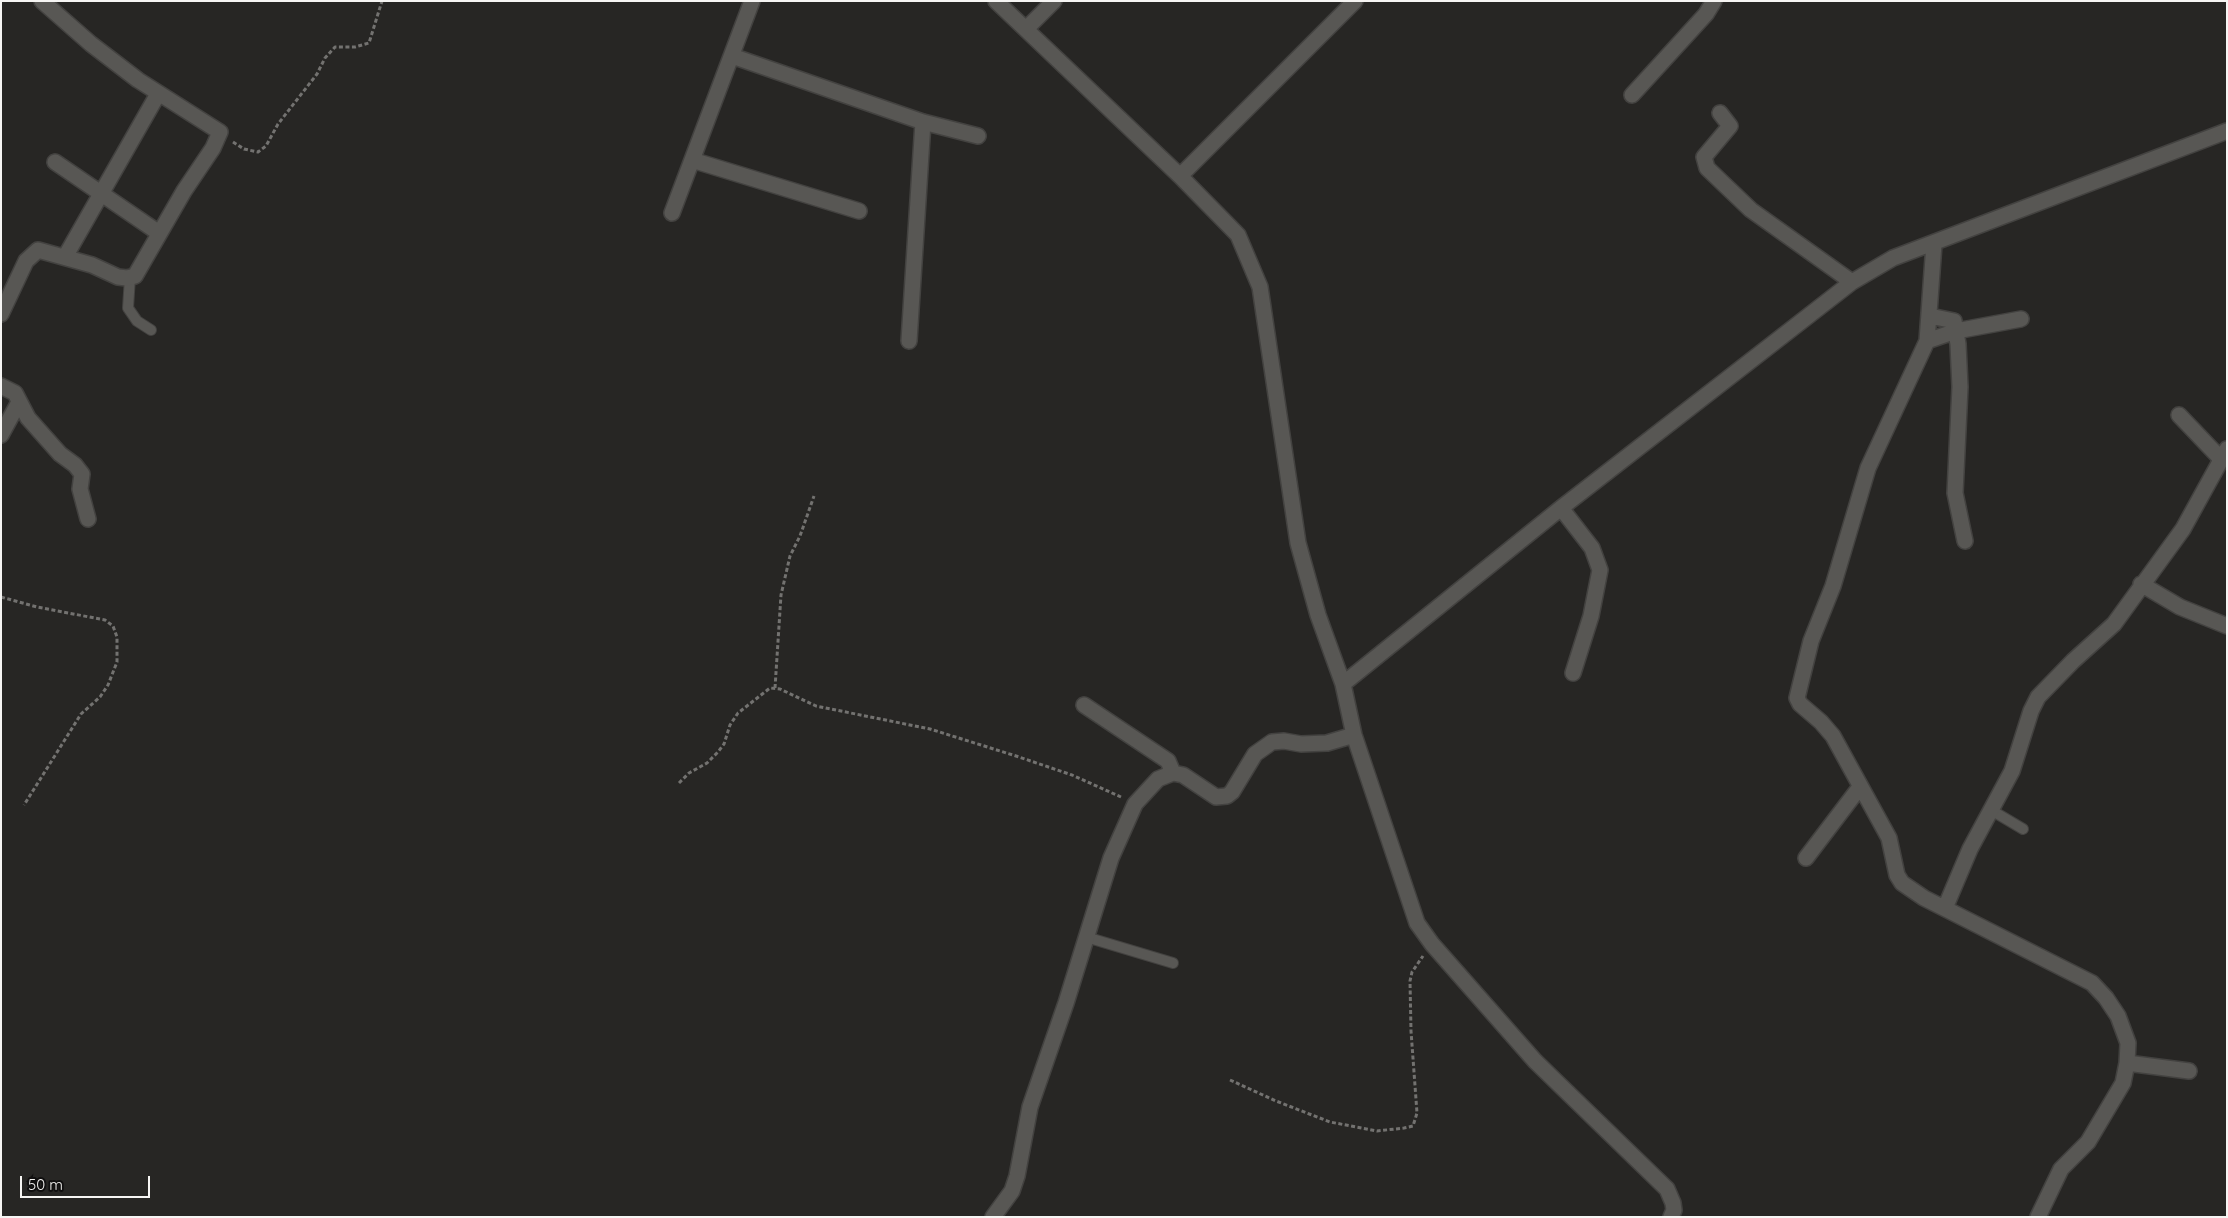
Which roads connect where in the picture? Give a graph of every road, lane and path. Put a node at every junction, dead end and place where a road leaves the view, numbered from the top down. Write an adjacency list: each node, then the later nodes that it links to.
1 (42, 1): 10 (street)
2 (382, 1): 15 (path)
3 (752, 1): 9 (street)
4 (996, 1): 8 (street)
5 (1054, 1): 8 (street)
6 (1355, 1): 19 (street)
7 (1714, 1): 11 (street)
8 (1026, 29): 19 (street)
9 (732, 56): 13 (street); 17 (street)
10 (158, 94): 15 (street); 20 (street)
11 (1632, 95)
12 (1720, 113): 27 (street)
13 (923, 122): 16 (street); 33 (street)
14 (2227, 131): 24 (street)
15 (220, 132): 23 (street)
16 (978, 136)
17 (692, 160): 21 (street); 22 (street)
18 (55, 162): 20 (street)
19 (1180, 176): 48 (street)
20 (102, 195): 23 (street); 25 (street)
21 (859, 211)
22 (672, 213)
23 (159, 233): 26 (street)
24 (1934, 244): 27 (street); 29 (street)
25 (66, 257): 26 (street); 28 (street)
26 (130, 277): 31 (lane)
27 (1852, 282): 41 (street)
28 (1, 314)
29 (1930, 316): 32 (street); 34 (street)
30 (2021, 319): 32 (street)
31 (151, 330)
32 (1956, 331): 34 (street); 43 (street)
33 (909, 341)
34 (1926, 341): 54 (street)
35 (1, 386): 36 (street)
36 (19, 402): 38 (street); 42 (street)
37 (2179, 415): 39 (street)
38 (1, 435)
39 (2224, 454): 44 (street)
40 (814, 496): 49 (path)
41 (1561, 508): 47 (street); 48 (street)
42 (88, 518)
43 (1966, 541)
44 (2141, 584): 46 (street); 57 (street)
45 (1, 597): 56 (path)
46 (2227, 626)
47 (1573, 673)
48 (1342, 684): 51 (street)
49 (775, 688): 53 (path); 55 (path)
50 (1084, 705): 52 (street)
51 (1354, 735): 52 (street); 62 (street)
52 (1173, 773): 55 (street)
53 (679, 783)
54 (1860, 787): 59 (street); 60 (street)
55 (1135, 804): 61 (street)
56 (24, 805)
57 (1992, 810): 58 (lane); 60 (street)
58 (2023, 829)
59 (1806, 858)
60 (1945, 908): 64 (street)
61 (1086, 937): 63 (lane); 67 (street)
62 (1432, 944): 66 (path); 68 (street)
63 (1173, 963)
64 (2127, 1063): 65 (street); 69 (street)
65 (2189, 1071)
66 (1230, 1080)
67 (993, 1217)
68 (1671, 1217)
69 (2038, 1217)

